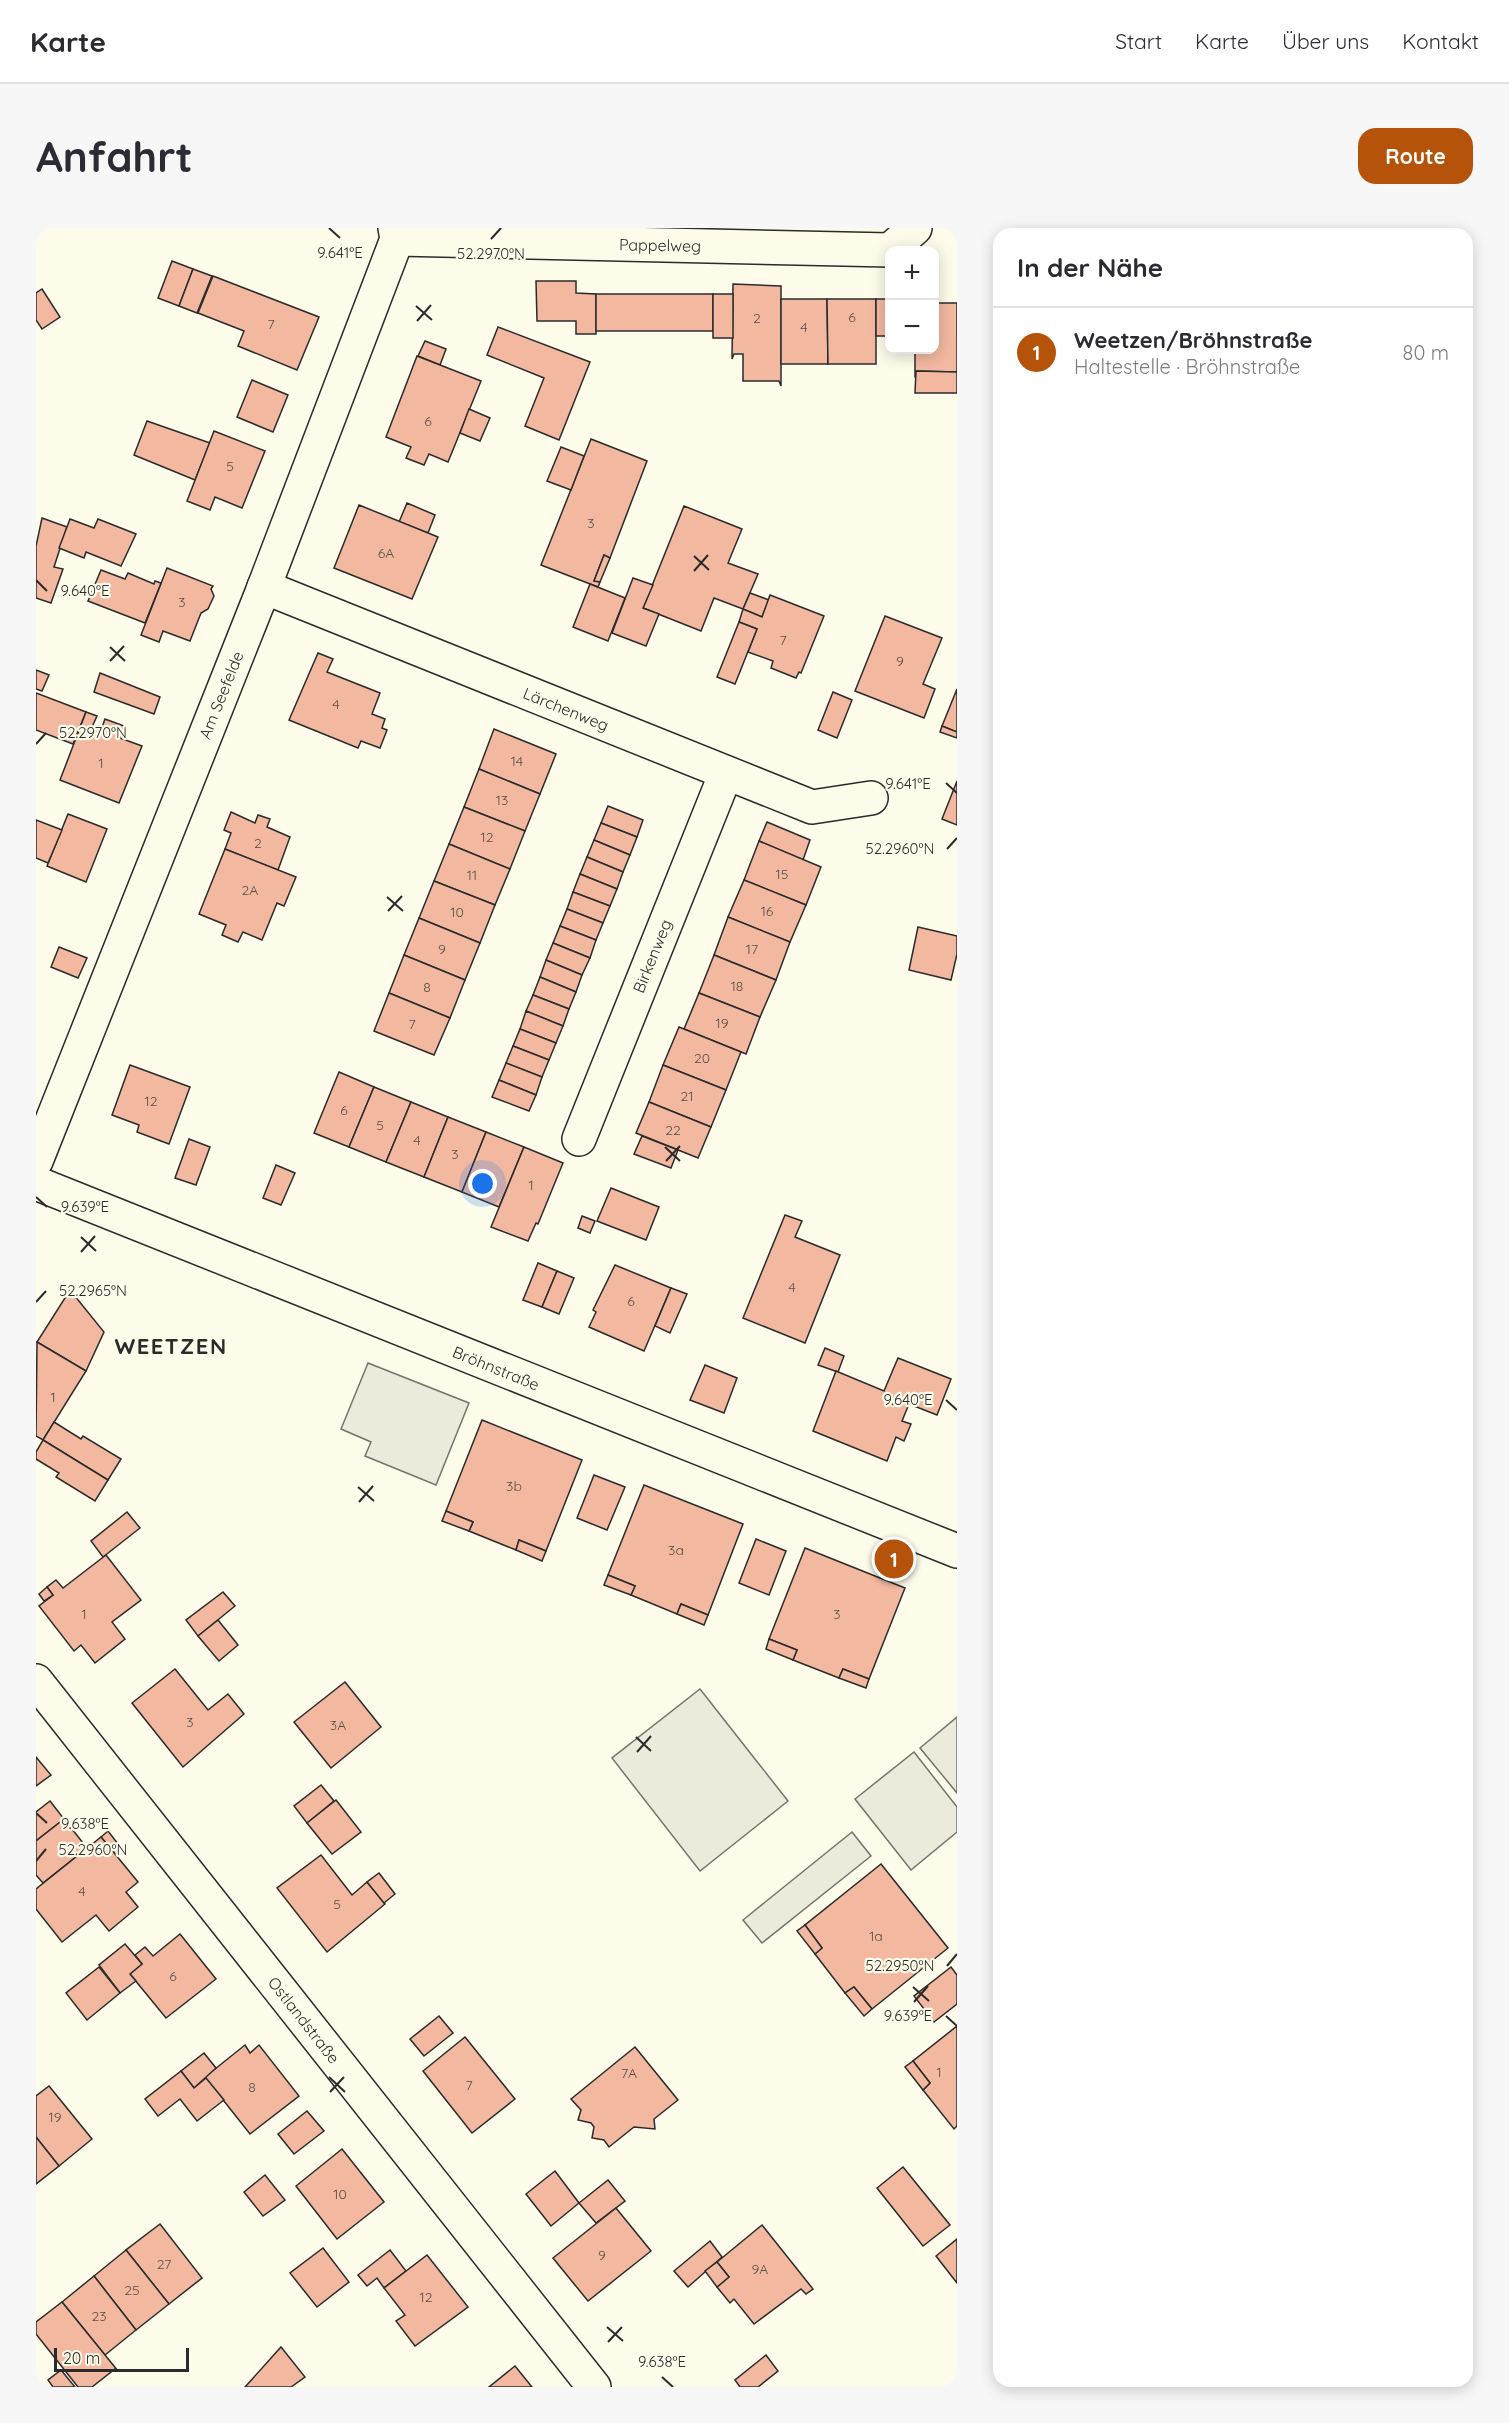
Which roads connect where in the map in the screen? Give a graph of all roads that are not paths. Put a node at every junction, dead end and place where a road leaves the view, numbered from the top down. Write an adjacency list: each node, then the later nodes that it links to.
1 (915, 228): 2 (street, Pappelweg)
2 (396, 233): 3 (street, Am Seefelde)
3 (264, 587): 4 (street, Lärchenweg); 7 (street, Am Seefelde)
4 (726, 773): 5 (street, Lärchenweg); 6 (street, Birkenweg)
5 (872, 798)
6 (579, 1139)
7 (36, 1161)
8 (36, 1183): 9 (street, Bröhnstraße)
9 (957, 1551)
10 (36, 1682): 11 (street, Ostlandstraße)
11 (594, 2387)

